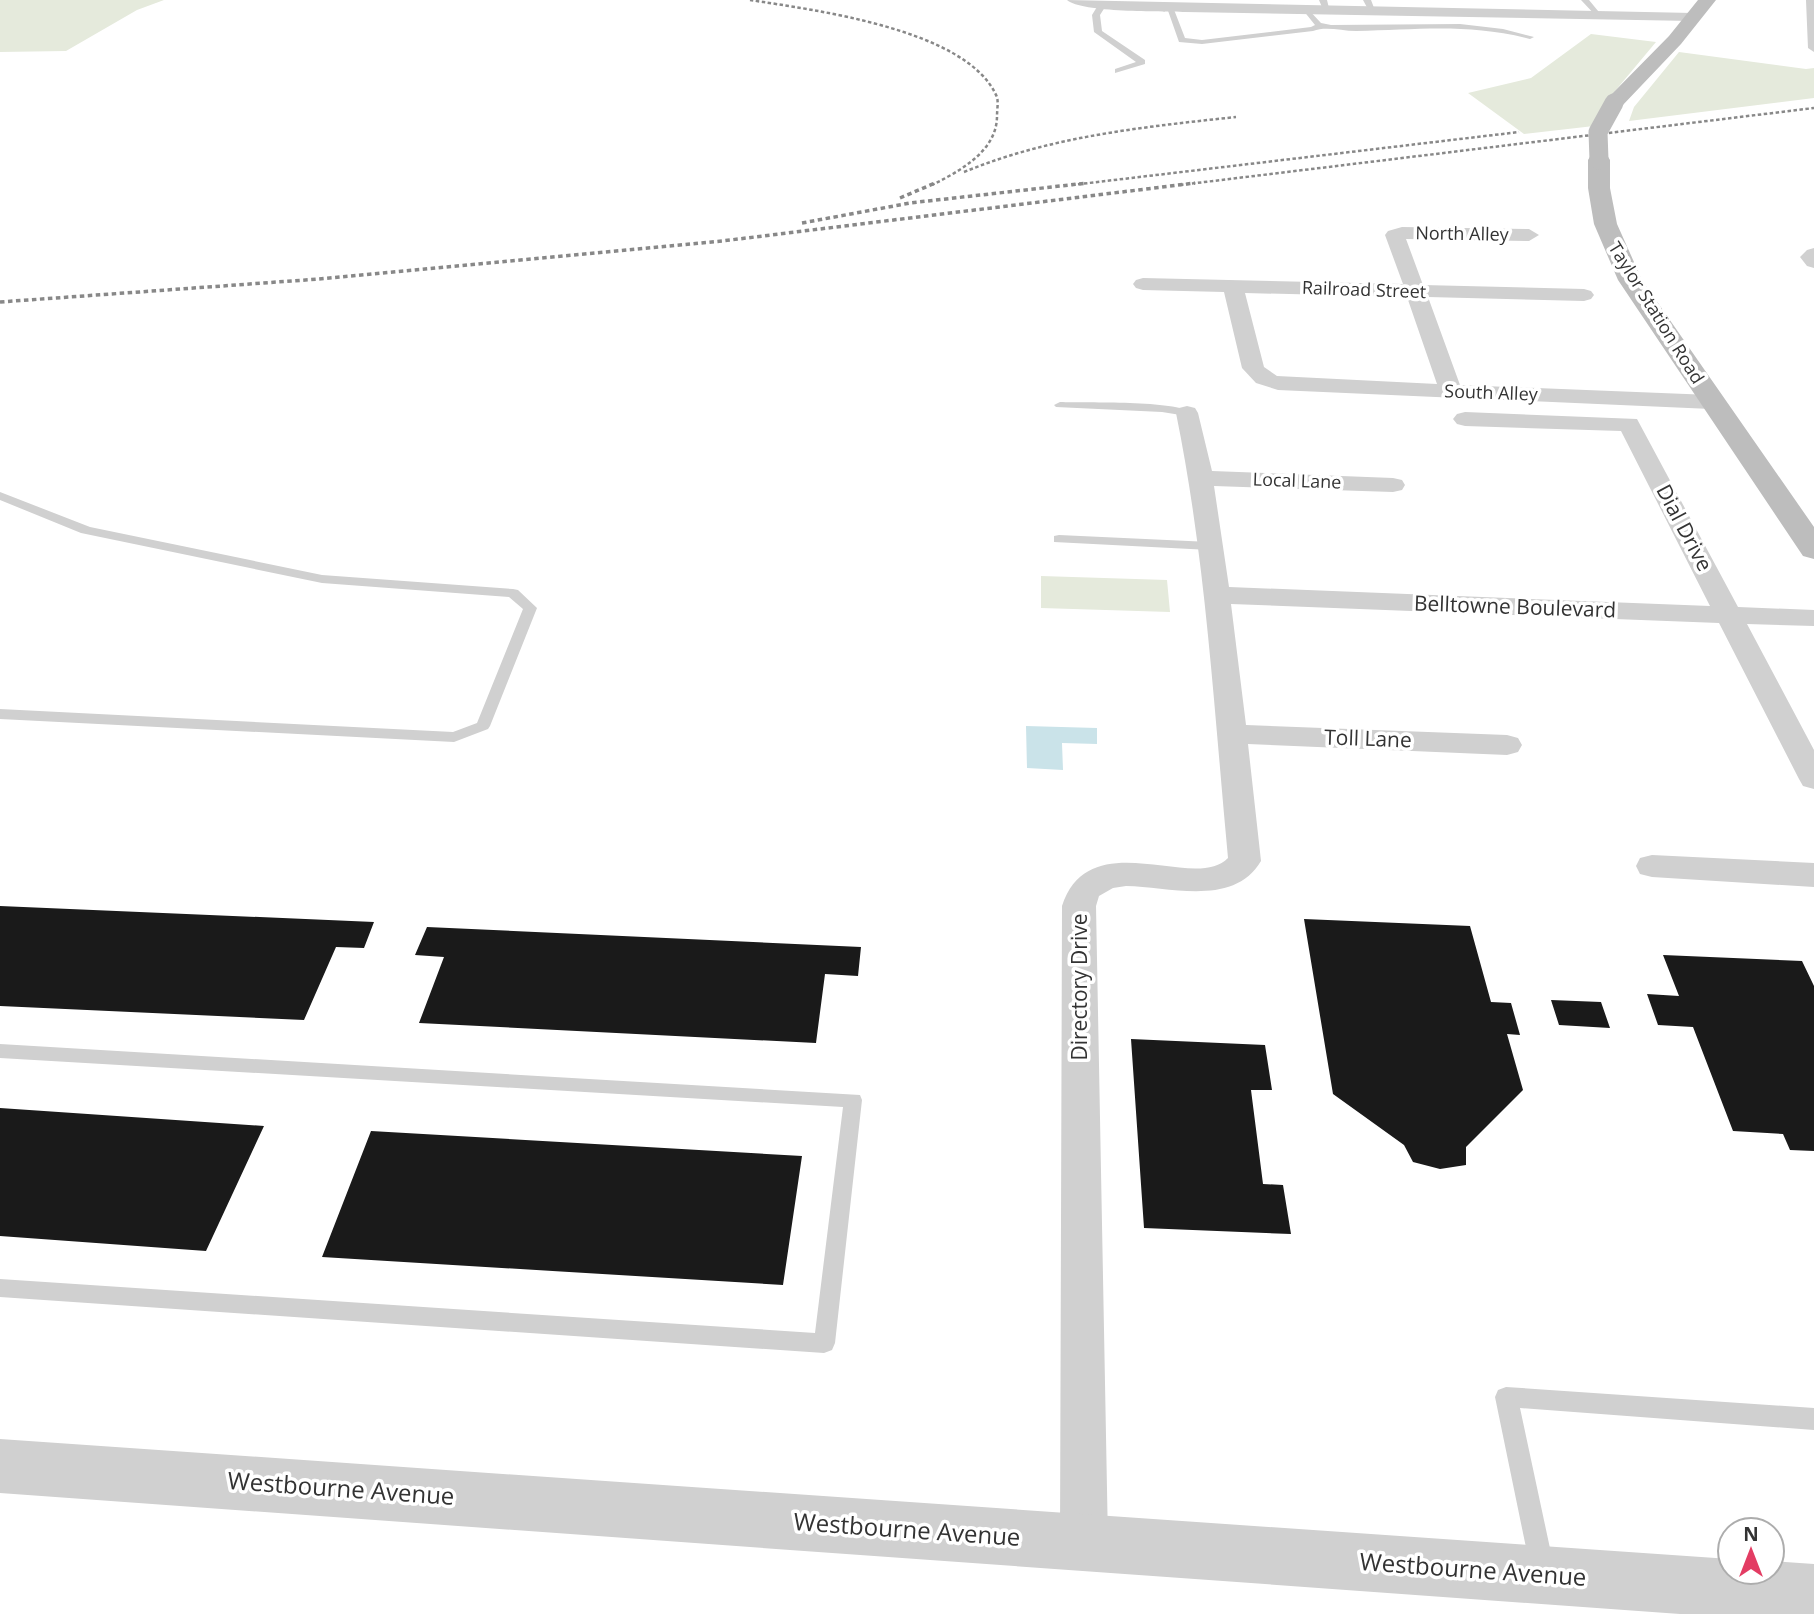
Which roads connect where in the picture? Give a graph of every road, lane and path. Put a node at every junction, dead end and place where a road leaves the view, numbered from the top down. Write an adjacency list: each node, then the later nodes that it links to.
1 (810, 0): 7 (lane)
2 (1074, 0): 3 (street)
3 (1080, 0): 8 (street)
4 (1585, 0): 13 (lane)
5 (1707, 0): 14 (main road, Taylor Station Road)
6 (1810, 0): 17 (lane)
7 (825, 2)
8 (1102, 4): 11 (street); 18 (lane)
9 (1325, 5): 10 (street); 12 (street)
10 (1370, 5): 13 (street)
11 (1169, 7): 12 (street); 15 (lane)
12 (1307, 10): 15 (lane)
13 (1600, 15): 14 (street)
14 (1693, 17): 27 (main road, Taylor Station Road, bridge)
15 (1319, 26): 16 (lane)
16 (1530, 37)
17 (1814, 50)
18 (1118, 71)
19 (1529, 235): 24 (street, North Alley)
20 (1814, 254): 21 (street)
21 (1814, 262)
22 (1143, 284): 23 (street, Railroad Street)
23 (1233, 287): 24 (street, Railroad Street); 26 (street, South Alley)
24 (1414, 291): 25 (street, Railroad Street); 26 (street)
25 (1584, 295)
26 (1451, 391): 27 (street, South Alley)
27 (1711, 402): 36 (main road, Taylor Station Road)
28 (1060, 405): 29 (lane)
29 (1187, 413): 31 (street, Directory Drive)
30 (1465, 419): 38 (street, Dial Drive)
31 (1201, 478): 32 (street, Local Lane); 35 (street, Directory Drive)
32 (1393, 485)
33 (0, 496): 40 (lane)
34 (1059, 539): 35 (lane)
35 (1210, 546): 37 (street, Directory Drive)
36 (1814, 549)
37 (1217, 595): 38 (street, Belltowne Boulevard); 41 (street, Directory Drive)
38 (1730, 615): 39 (street, Belltowne Boulevard); 43 (street, Dial Drive)
39 (1814, 618)
40 (0, 714)
41 (1230, 733): 42 (street, Toll Lane); 50 (street, Directory Drive)
42 (1507, 745)
43 (1814, 779)
44 (1652, 866): 45 (street)
45 (1814, 875)
46 (0, 1051): 47 (lane)
47 (0, 1288)
48 (1814, 1419): 51 (lane)
49 (0, 1466): 50 (street, Westbourne Avenue)
50 (1084, 1542): 51 (street, Westbourne Avenue)
51 (1544, 1576): 52 (street, Westbourne Avenue)
52 (1814, 1594)

